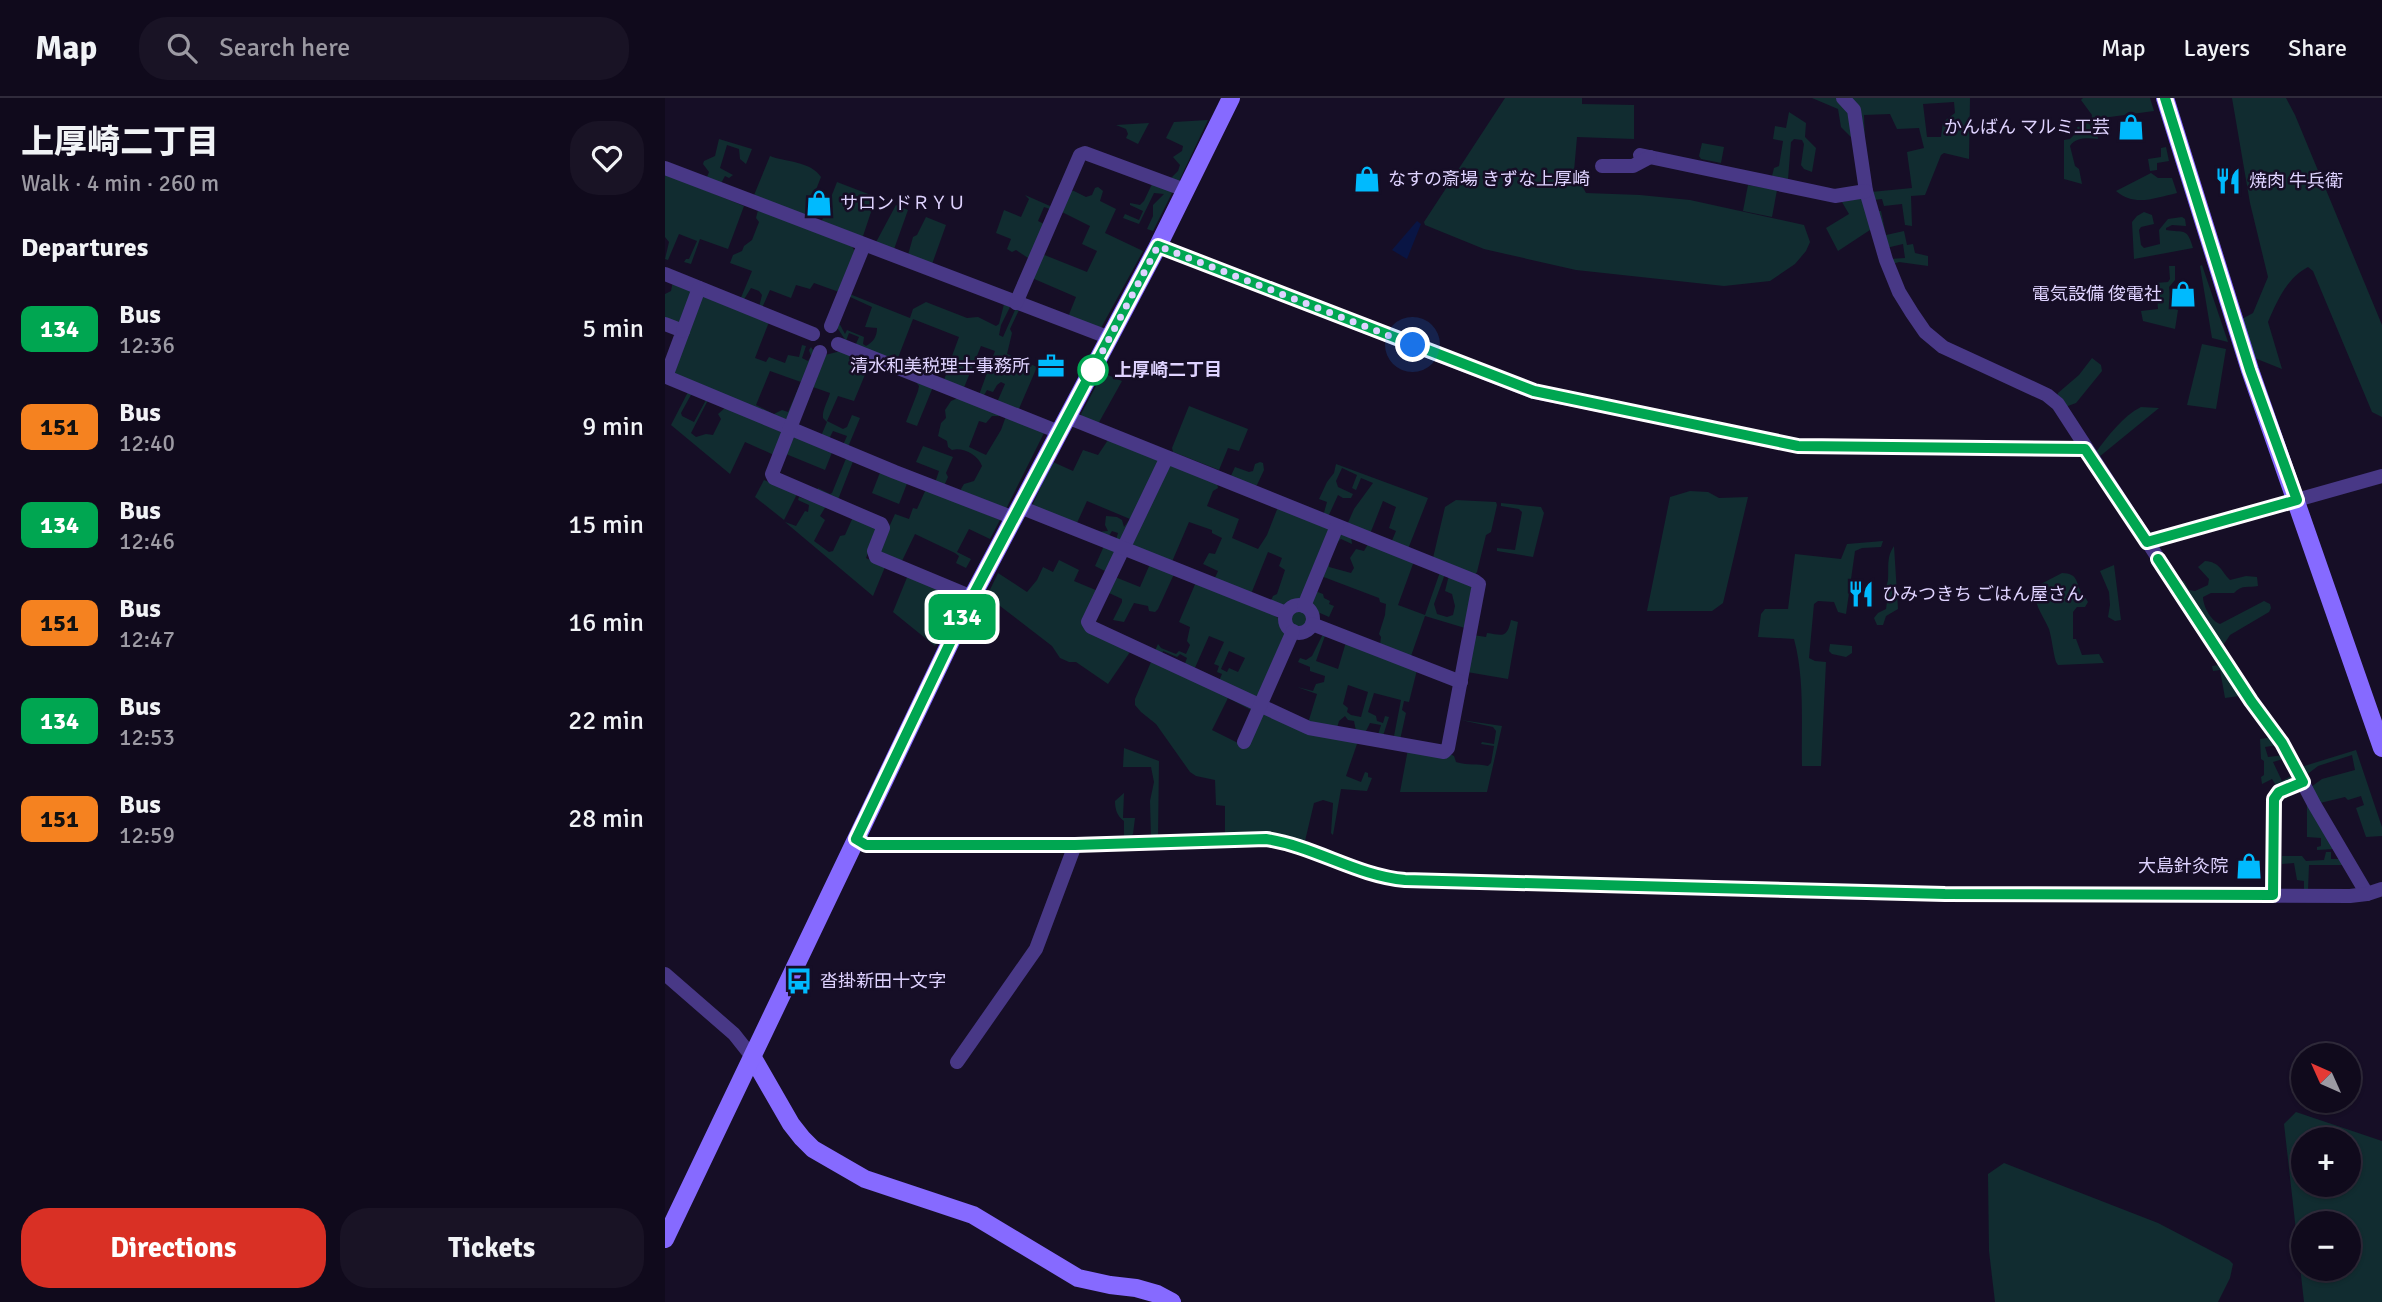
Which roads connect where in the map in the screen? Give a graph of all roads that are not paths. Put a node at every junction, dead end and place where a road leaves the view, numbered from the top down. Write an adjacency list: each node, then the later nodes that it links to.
1 (1231, 98): 6 (street)
2 (1843, 98): 7 (street)
3 (2165, 98): 25 (street)
4 (1602, 166): 7 (street)
5 (665, 169): 8 (street)
6 (1185, 190): 9 (street); 12 (street)
7 (1865, 191): 22 (street)
8 (864, 245): 12 (street); 14 (street)
9 (1158, 246): 17 (street); 22 (street)
10 (665, 274): 11 (street)
11 (699, 288): 15 (street); 16 (street)
12 (1016, 303): 17 (street)
13 (665, 324): 15 (street)
14 (831, 326): 16 (street); 18 (street)
15 (683, 331): 21 (street)
16 (813, 334): 19 (street)
17 (1110, 338): 20 (street)
18 (838, 344): 19 (street); 20 (street)
19 (821, 352): 21 (street)
20 (1063, 424): 23 (street); 26 (street)
21 (790, 429): 26 (street); 30 (street)
22 (2085, 449): 28 (street)
23 (1167, 457): 27 (street); 29 (street)
24 (2382, 475): 25 (street)
25 (2297, 500): 28 (street); 38 (street)
26 (1017, 513): 29 (street); 30 (street)
27 (1337, 526): 31 (street); 35 (street)
28 (2147, 542): 39 (street)
29 (1122, 550): 32 (street); 36 (street)
30 (972, 597): 40 (street)
31 (1304, 606): 32 (street); 33 (street)
32 (1286, 613): 34 (street)
33 (1312, 624): 34 (street); 35 (street)
34 (1293, 631): 36 (street)
35 (1461, 682): 36 (street)
36 (1261, 707): 37 (street)
37 (1244, 743)
38 (2382, 748)
39 (2303, 782): 43 (street); 44 (street)
40 (856, 839): 41 (street); 46 (street)
41 (1075, 845): 44 (street); 47 (street)
42 (2382, 889): 43 (street)
43 (2367, 894): 44 (street)
44 (2273, 895)
45 (665, 974): 46 (street)
46 (753, 1058): 48 (street); 49 (street)
47 (957, 1062)
48 (665, 1239)
49 (1172, 1302)

